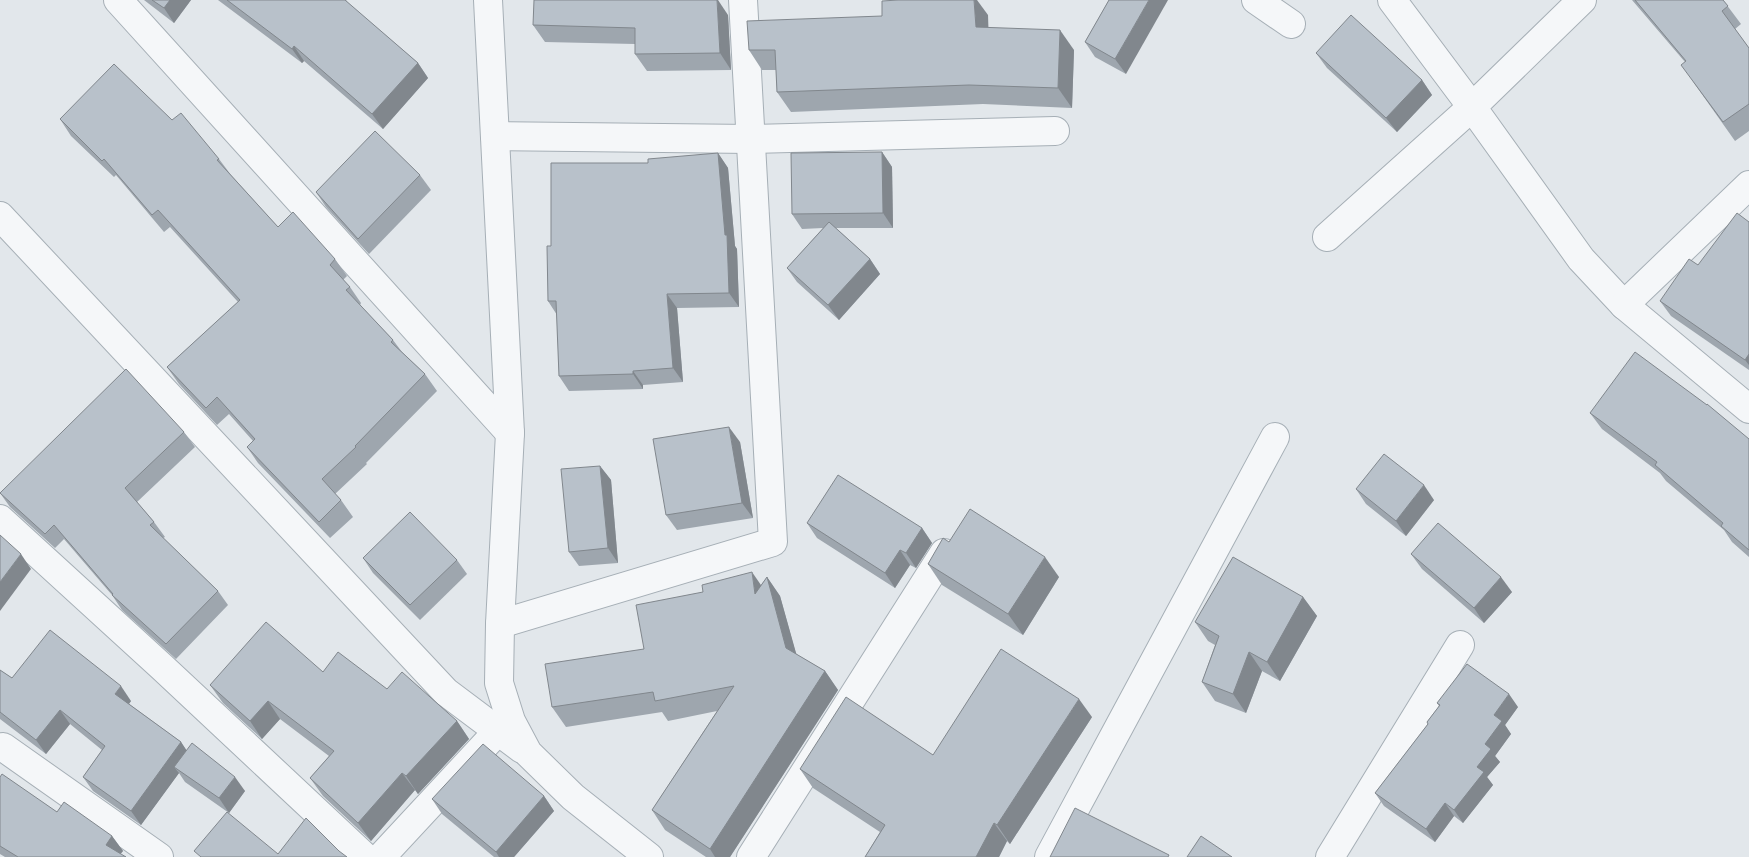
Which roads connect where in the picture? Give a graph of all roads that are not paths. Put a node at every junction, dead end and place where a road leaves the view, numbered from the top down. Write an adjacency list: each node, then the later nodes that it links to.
1 (118, 0): 17 (street)
2 (488, 0): 10 (street)
3 (743, 0): 11 (street)
4 (1256, 0): 7 (street)
5 (1392, 0): 8 (street)
6 (1582, 0): 8 (street)
7 (1291, 24)
8 (1472, 107): 14 (street); 15 (street)
9 (1055, 131): 11 (street)
10 (495, 136): 11 (street); 17 (street)
11 (751, 139): 21 (street)
12 (1749, 185): 15 (street)
13 (0, 216): 23 (street)
14 (1327, 238)
15 (1624, 306): 16 (street)
16 (1749, 409)
17 (510, 432): 21 (street)
18 (1274, 437): 31 (street)
19 (0, 519): 27 (street)
20 (944, 553): 30 (street)
21 (500, 624): 25 (street)
22 (1460, 645): 32 (street)
23 (498, 731): 25 (street); 28 (street)
24 (3, 747): 26 (street)
25 (528, 753): 29 (street)
26 (159, 857)
27 (365, 857)
28 (381, 857)
29 (649, 857)
30 (751, 857)
31 (1049, 857)
32 (1330, 857)

